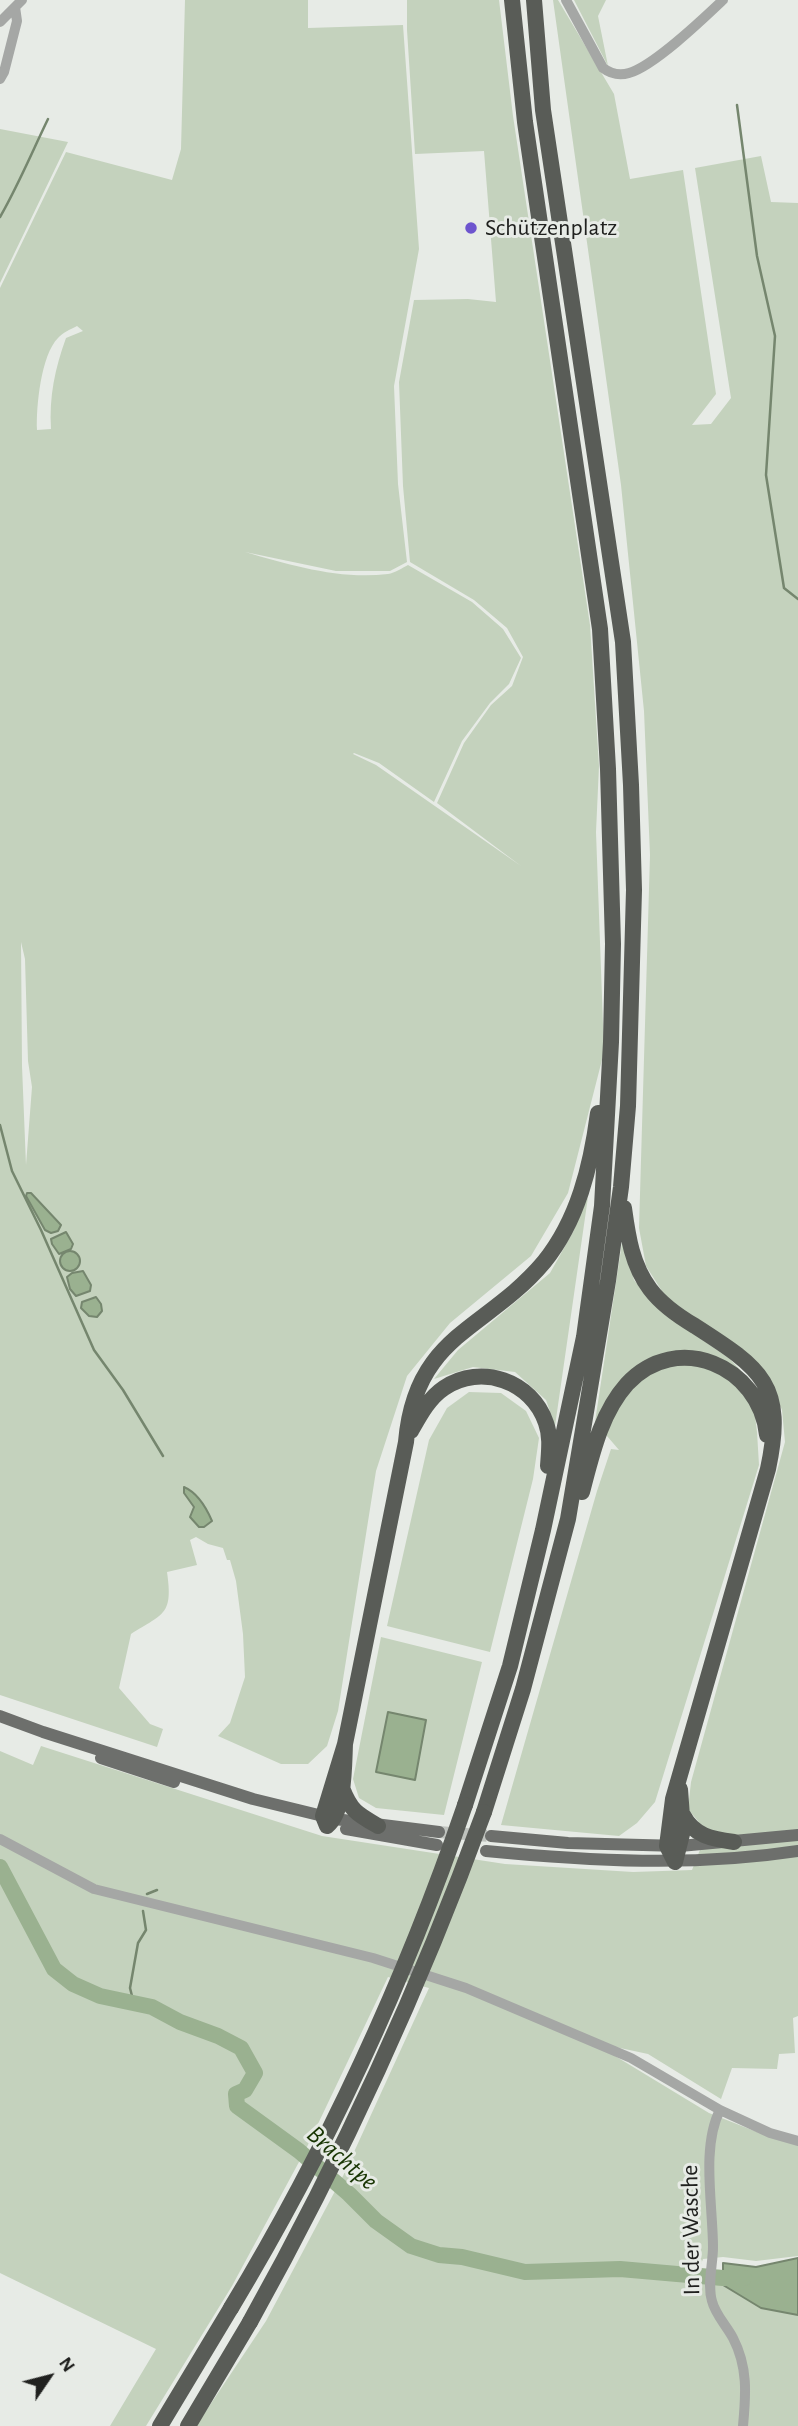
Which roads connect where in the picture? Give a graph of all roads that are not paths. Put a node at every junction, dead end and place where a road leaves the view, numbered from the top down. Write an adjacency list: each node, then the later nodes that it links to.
1 (512, 0): 8 (highway)
2 (534, 0): 9 (highway)
3 (566, 0): 4 (street)
4 (723, 0)
5 (19, 4): 6 (street); 7 (street)
6 (0, 22)
7 (0, 79)
8 (611, 1042): 10 (highway); 13 (highway)
9 (621, 1187): 11 (highway); 12 (highway)
10 (406, 1443): 13 (highway); 15 (highway)
11 (768, 1469): 12 (highway); 16 (highway)
12 (568, 1519): 32 (highway, bridge)
13 (543, 1530): 31 (highway, bridge)
14 (0, 1716): 19 (main road)
15 (345, 1744): 17 (highway); 19 (highway)
16 (681, 1769): 18 (highway); 25 (highway)
17 (342, 1788): 19 (highway); 20 (highway)
18 (683, 1815): 24 (highway); 25 (highway)
19 (328, 1820): 20 (main road); 20 (main road)
20 (378, 1826)
21 (798, 1835): 24 (main road)
22 (491, 1836): 25 (main road)
23 (0, 1839): 29 (street)
24 (734, 1842): 25 (main road)
25 (674, 1846): 28 (highway)
26 (486, 1851): 28 (main road)
27 (798, 1851): 28 (main road)
28 (675, 1862)
29 (720, 2110): 30 (street); 33 (street, In der Wasche)
30 (798, 2141)
31 (160, 2426)
32 (188, 2426)
33 (744, 2426)

